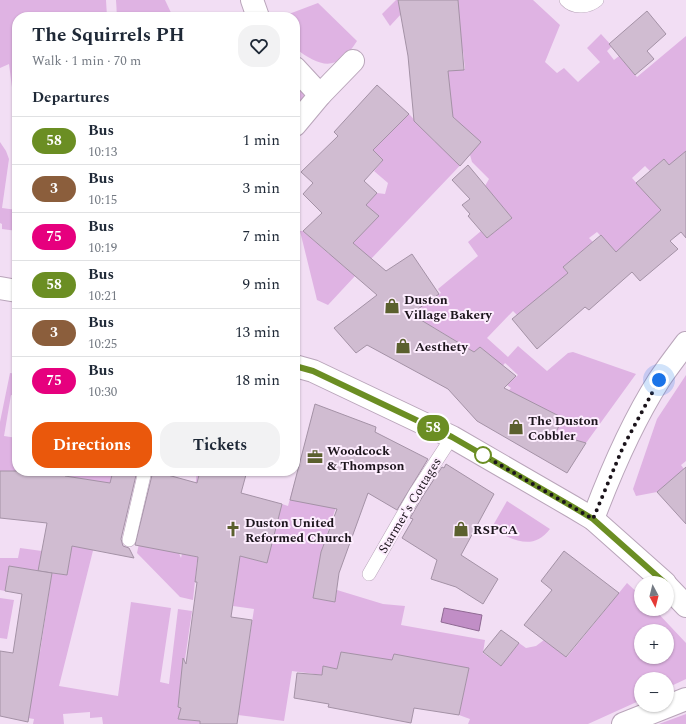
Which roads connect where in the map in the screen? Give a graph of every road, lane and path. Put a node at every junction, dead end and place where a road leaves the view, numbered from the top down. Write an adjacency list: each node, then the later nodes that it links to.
1 (252, 0): 4 (street)
2 (566, 0): 3 (lane)
3 (597, 0)
4 (256, 12)
5 (353, 61): 7 (street)
6 (300, 73): 7 (street)
7 (320, 95): 8 (street)
8 (300, 120)
9 (0, 288): 10 (street)
10 (12, 290)
11 (686, 343): 15 (street)
12 (300, 367): 13 (street)
13 (452, 437): 15 (street); 17 (lane, Starmer's Cottages)
14 (144, 476): 16 (lane)
15 (593, 519): 18 (street)
16 (129, 540)
17 (369, 574)
18 (657, 576)
19 (674, 593): 20 (street)
20 (686, 606)
21 (686, 699): 22 (street)
22 (623, 724)

